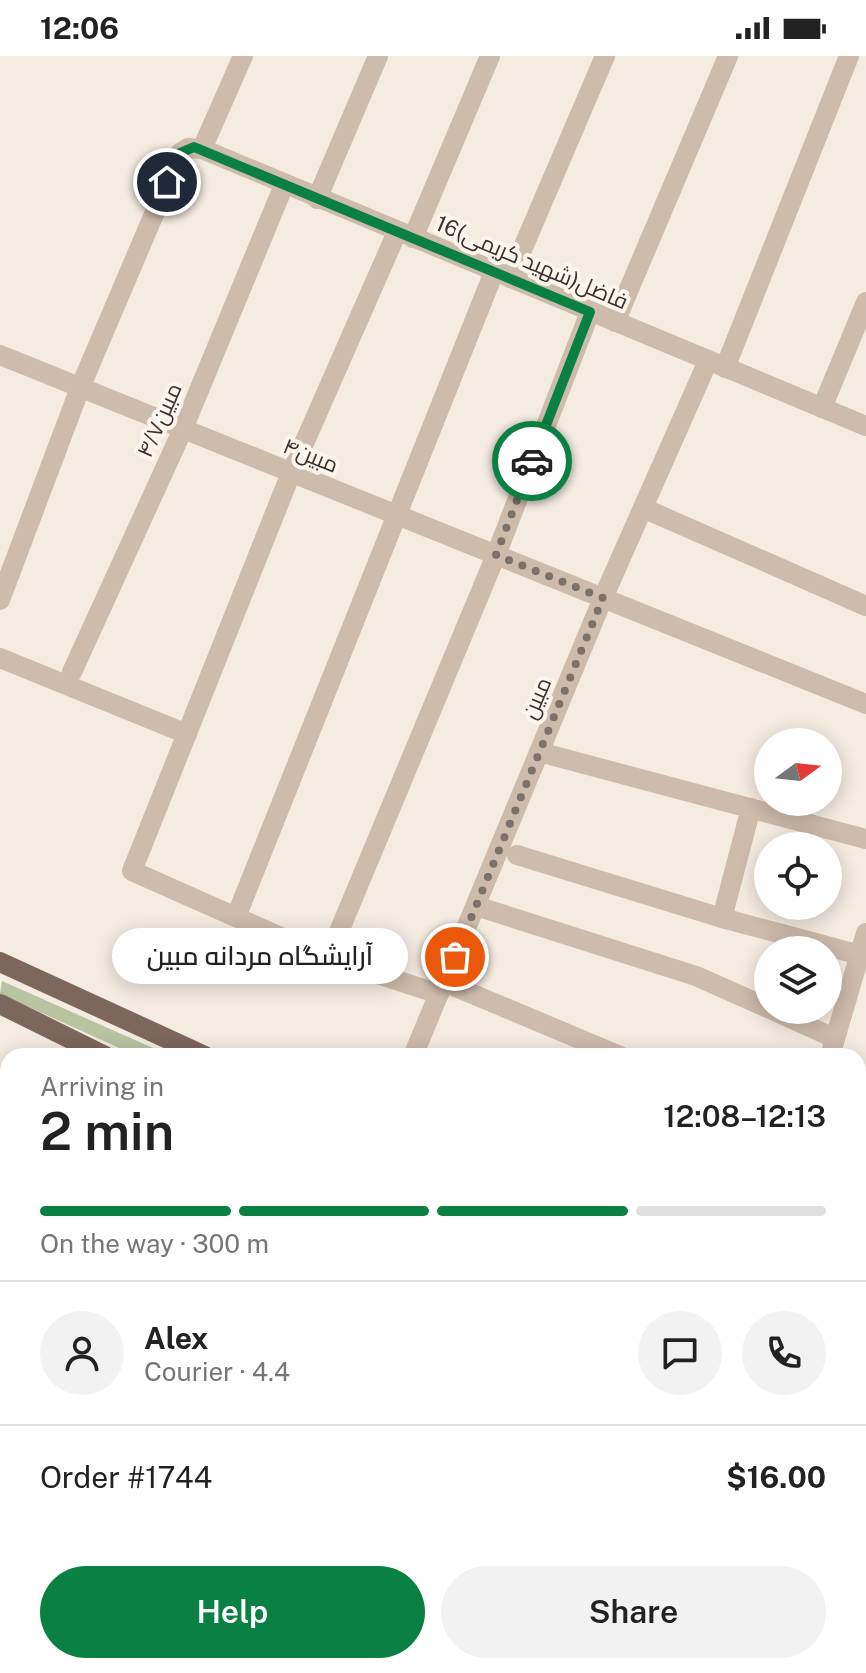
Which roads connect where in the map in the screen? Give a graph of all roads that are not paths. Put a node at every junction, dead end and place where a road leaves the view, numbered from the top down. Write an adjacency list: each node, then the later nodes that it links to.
1 (243, 56): 7 (street)
2 (378, 56): 9 (street)
3 (490, 56): 10 (street)
4 (605, 56): 11 (street)
5 (728, 56): 14 (street)
6 (849, 56): 16 (street, مبین)
7 (202, 149): 8 (street, 16فاضل(شهید کریمی)); 17 (street)
8 (284, 185): 9 (street, 16فاضل(شهید کریمی)); 20 (street, ۴/۷مبین)
9 (317, 199): 10 (street, 16فاضل(شهید کریمی))
10 (405, 235): 11 (street, 16فاضل(شهید کریمی)); 21 (street)
11 (502, 275): 13 (street, 16فاضل(شهید کریمی)); 23 (street)
12 (866, 302): 18 (street)
13 (590, 312): 14 (street, 16فاضل(شهید کریمی)); 24 (street)
14 (615, 322): 16 (street, 16فاضل(شهید کریمی))
15 (0, 355): 17 (street, ۴مبین)
16 (716, 364): 18 (street, 16فاضل(شهید کریمی)); 22 (street, مبین)
17 (80, 388): 20 (street, ۴مبین); 26 (street)
18 (822, 408): 19 (street, 16فاضل(شهید کریمی))
19 (866, 426)
20 (183, 429): 21 (street, ۴مبین); 29 (street, ۴/۷مبین)
21 (291, 473): 23 (street, ۴مبین); 31 (street)
22 (643, 508): 25 (street, مبین); 27 (street)
23 (398, 516): 24 (street, ۴مبین); 37 (street)
24 (496, 555): 25 (street, ۴مبین); 41 (street)
25 (603, 598): 30 (street, ۴مبین); 32 (street, مبین)
26 (0, 600)
27 (866, 606)
28 (0, 658): 31 (street)
29 (72, 672)
30 (866, 704)
31 (187, 734): 37 (street)
32 (539, 752): 33 (street); 36 (street, مبین)
33 (751, 808): 34 (street); 38 (street)
34 (866, 839)
35 (517, 855): 38 (street)
36 (476, 906): 44 (street, مبین); 45 (street)
37 (236, 917): 41 (street)
38 (722, 918): 40 (street)
39 (866, 933): 40 (street)
40 (860, 955): 43 (street)
41 (328, 958): 44 (street)
42 (0, 962): 50 (main road)
43 (859, 987): 48 (street)
44 (442, 988): 51 (street, مبین); 52 (street)
45 (754, 1002)
46 (0, 1004): 49 (main road)
47 (794, 1024): 48 (street)
48 (832, 1047)
49 (89, 1048)
50 (188, 1048)
51 (416, 1048)
52 (599, 1048)

